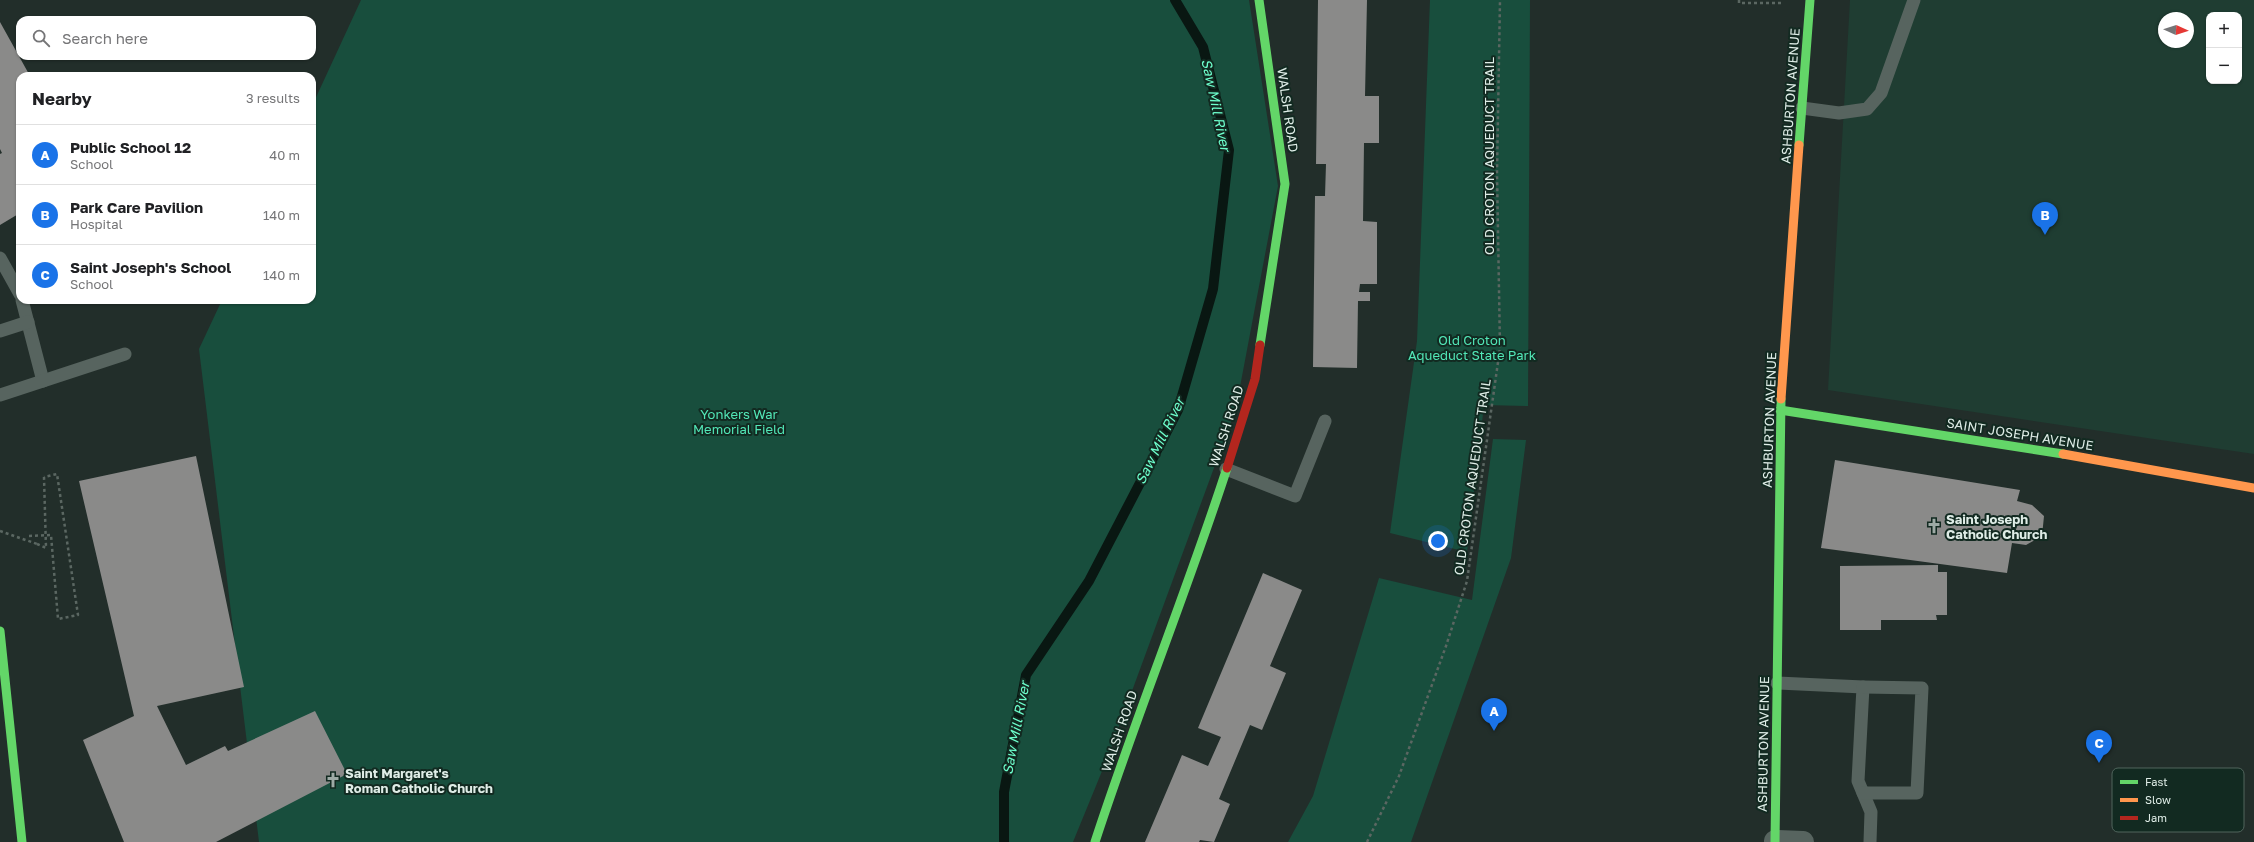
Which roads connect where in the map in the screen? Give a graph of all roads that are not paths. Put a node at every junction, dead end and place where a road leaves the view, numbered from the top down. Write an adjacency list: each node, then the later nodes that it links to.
1 (1259, 0): 15 (street, WALSH ROAD)
2 (1810, 0): 4 (street, ASHBURTON AVENUE)
3 (1914, 0): 4 (lane)
4 (1802, 108): 13 (street, ASHBURTON AVENUE)
5 (0, 258): 6 (lane)
6 (16, 287)
7 (23, 304): 8 (lane)
8 (28, 322): 9 (lane); 11 (lane)
9 (0, 331)
10 (125, 354): 11 (lane)
11 (43, 381): 12 (lane)
12 (0, 396)
13 (1780, 410): 16 (street, SAINT JOSEPH AVENUE); 18 (street, ASHBURTON AVENUE)
14 (1325, 421): 15 (lane)
15 (1226, 468): 22 (street, WALSH ROAD)
16 (2254, 488)
17 (0, 631): 21 (street)
18 (1777, 683): 19 (lane); 23 (street, ASHBURTON AVENUE)
19 (1863, 688): 20 (lane); 20 (lane)
20 (1863, 793): 25 (lane)
21 (22, 842)
22 (1095, 842)
23 (1775, 842): 24 (street)
24 (1803, 842)
25 (1870, 842)

